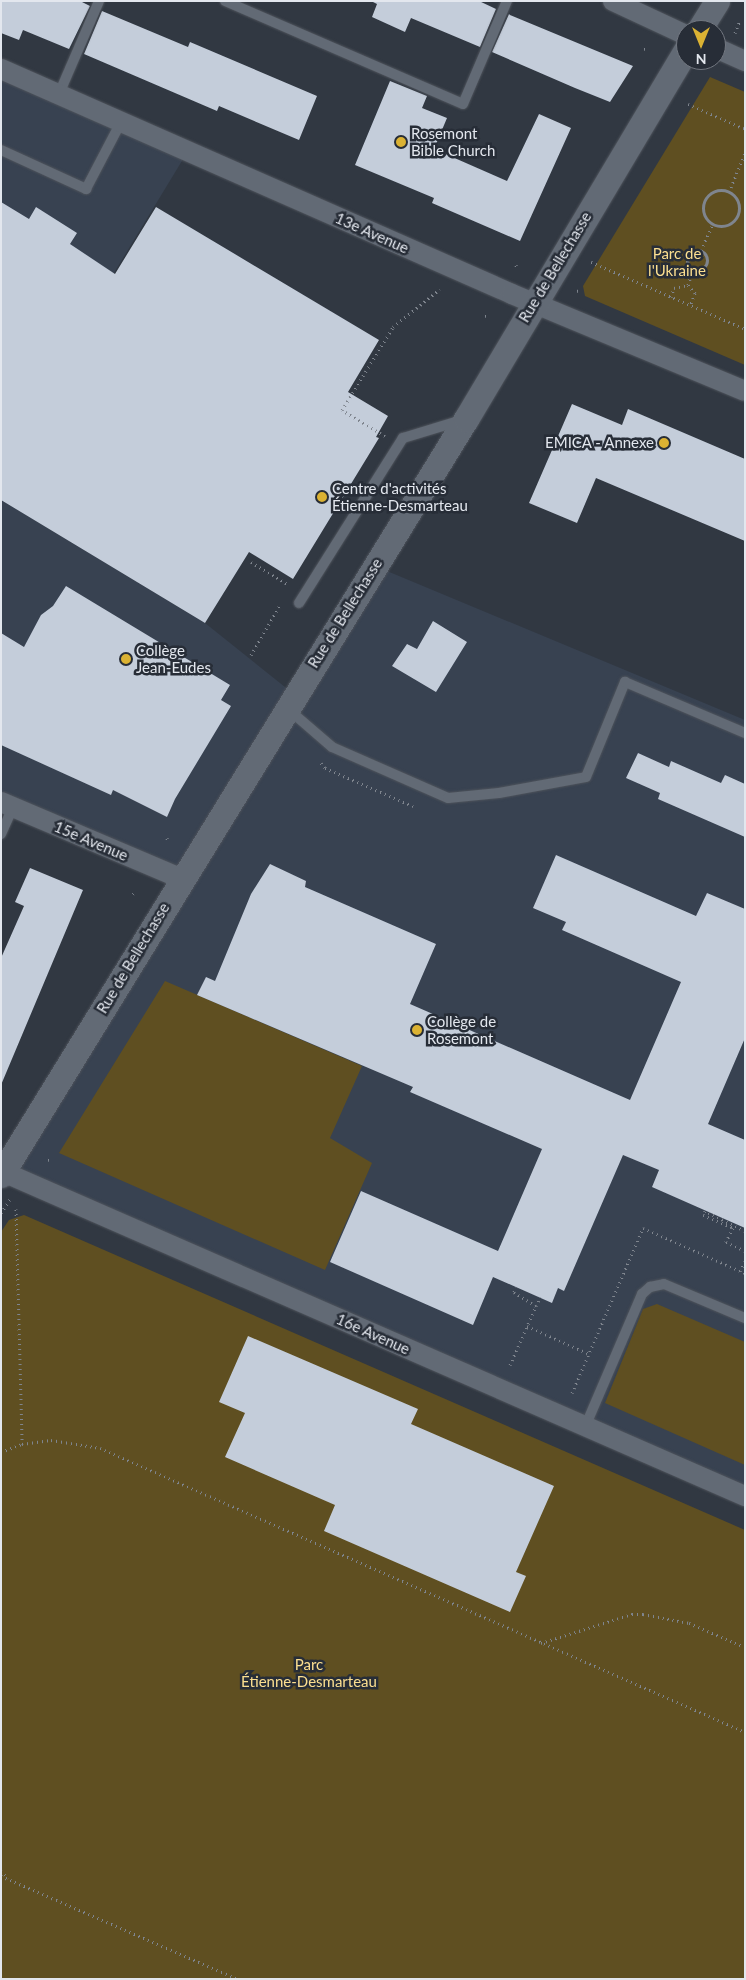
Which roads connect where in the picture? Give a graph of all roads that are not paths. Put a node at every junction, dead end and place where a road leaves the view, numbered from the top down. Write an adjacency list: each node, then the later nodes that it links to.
1 (99, 1): 12 (lane)
2 (225, 1): 3 (lane)
3 (507, 1)
4 (613, 1): 7 (street)
5 (718, 1): 6 (street)
6 (706, 20)
7 (676, 30)
8 (726, 52): 9 (street)
9 (745, 61)
10 (676, 67): 15 (street, Rue de Bellechasse)
11 (1, 69): 12 (street, 13e Avenue)
12 (59, 94): 13 (street, 13e Avenue)
13 (121, 122): 14 (lane); 15 (street, 13e Avenue)
14 (1, 150)
15 (533, 303): 16 (street, 13e Avenue); 17 (street, Rue de Bellechasse)
16 (745, 391)
17 (466, 419): 18 (lane); 19 (street, Rue de Bellechasse)
18 (299, 603)
19 (287, 708): 20 (lane); 23 (street, Rue de Bellechasse)
20 (745, 733)
21 (7, 805): 22 (lane); 23 (street, 15e Avenue)
22 (1, 834)
23 (182, 879): 24 (street, Rue de Bellechasse)
24 (2, 1173): 26 (street, 16e Avenue)
25 (745, 1318): 26 (lane)
26 (585, 1427): 27 (street, 16e Avenue)
27 (745, 1496)

